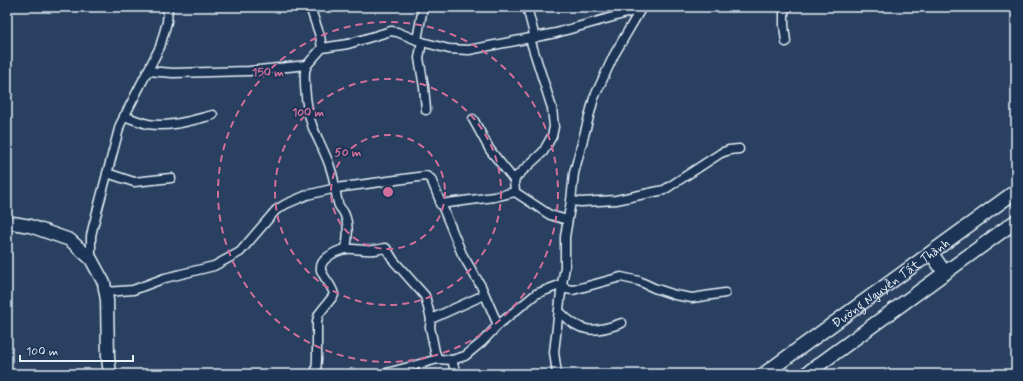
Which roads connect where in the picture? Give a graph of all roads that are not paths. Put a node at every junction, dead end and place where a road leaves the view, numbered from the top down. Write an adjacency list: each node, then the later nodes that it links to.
1 (168, 7): 12 (street)
2 (310, 7): 10 (street)
3 (423, 7): 8 (street)
4 (527, 7): 7 (street)
5 (784, 7): 9 (street)
6 (642, 8): 7 (street); 24 (street)
7 (532, 38): 8 (street); 20 (street)
8 (419, 41): 10 (street); 13 (street)
9 (786, 42)
10 (322, 48): 11 (street)
11 (307, 65): 12 (street); 21 (street)
12 (148, 71): 15 (street)
13 (426, 110)
14 (213, 115): 15 (street)
15 (124, 116): 18 (street)
16 (473, 119): 20 (street)
17 (739, 149): 24 (street)
18 (107, 173): 19 (street); 31 (street)
19 (171, 178)
20 (514, 180): 23 (street)
21 (336, 188): 25 (street); 29 (street); 34 (street)
22 (1016, 190): 30 (main road, Đường Nguyễn Tất Thành)
23 (515, 192): 25 (street); 26 (street)
24 (571, 201): 26 (street)
25 (440, 204): 36 (street)
26 (567, 220): 33 (street)
27 (1016, 221): 32 (main road, Đường Nguyễn Tất Thành)
28 (7, 222): 31 (main road)
29 (346, 249): 38 (street); 44 (street)
30 (931, 253): 32 (main road); 48 (main road, Đường Nguyễn Tất Thành)
31 (91, 259): 34 (main road)
32 (946, 273): 49 (main road, Đường Nguyễn Tất Thành)
33 (562, 284): 35 (street); 37 (street); 40 (street)
34 (105, 292): 43 (main road)
35 (725, 293)
36 (484, 295): 38 (street); 40 (street)
37 (559, 311): 39 (street); 47 (street)
38 (431, 319): 41 (street)
39 (622, 322)
40 (498, 325): 42 (street)
41 (438, 359): 42 (street); 45 (street)
42 (452, 360): 46 (street)
43 (110, 374)
44 (316, 374)
45 (384, 374)
46 (456, 374)
47 (557, 374)
48 (764, 374)
49 (806, 374)

